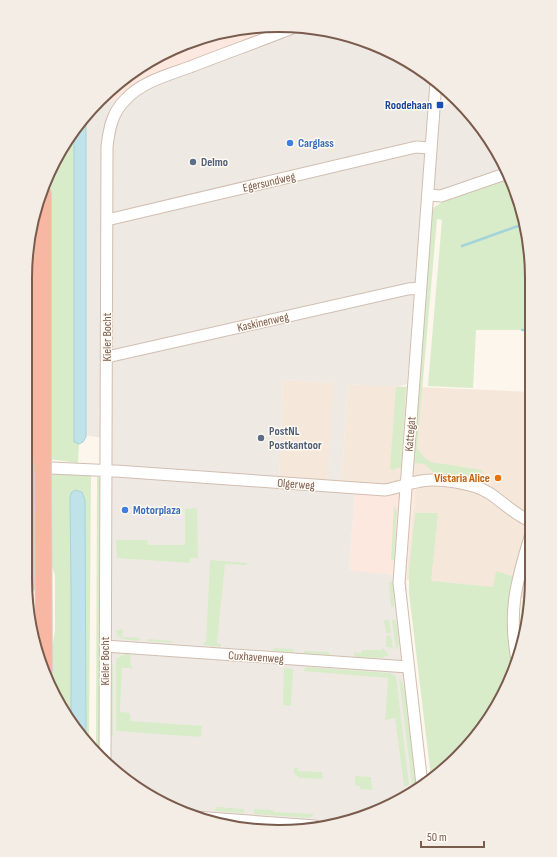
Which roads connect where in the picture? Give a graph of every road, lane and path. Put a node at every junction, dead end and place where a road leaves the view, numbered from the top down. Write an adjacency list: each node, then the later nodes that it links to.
1 (282, 32): 7 (street, Kieler Bocht)
2 (435, 88): 3 (street, Kattegat)
3 (430, 148): 5 (street, Kattegat); 7 (street, Egersundweg)
4 (502, 175): 5 (street)
5 (428, 195): 8 (street, Kattegat)
6 (43, 206): 11 (highway)
7 (107, 220): 10 (street, Kieler Bocht)
8 (421, 288): 10 (street, Kaskinenweg); 14 (street, Kattegat)
9 (32, 332): 11 (highway)
10 (107, 357): 13 (street, Kieler Bocht)
11 (41, 464): 12 (highway, bridge); 13 (street, Olgerweg); 19 (highway)
12 (32, 471)
13 (105, 471): 14 (street, Olgerweg); 17 (street, Kieler Bocht)
14 (405, 486): 15 (street, Olgerweg); 20 (street, Kattegat)
15 (525, 518)
16 (525, 553): 18 (street)
17 (105, 646): 20 (street, Cuxhavenweg); 21 (street, Kieler Bocht)
18 (515, 649)
19 (44, 654)
20 (408, 667): 22 (street, Kattegat)
21 (105, 754)
22 (421, 779)
23 (233, 821): 24 (street)
24 (290, 824)

